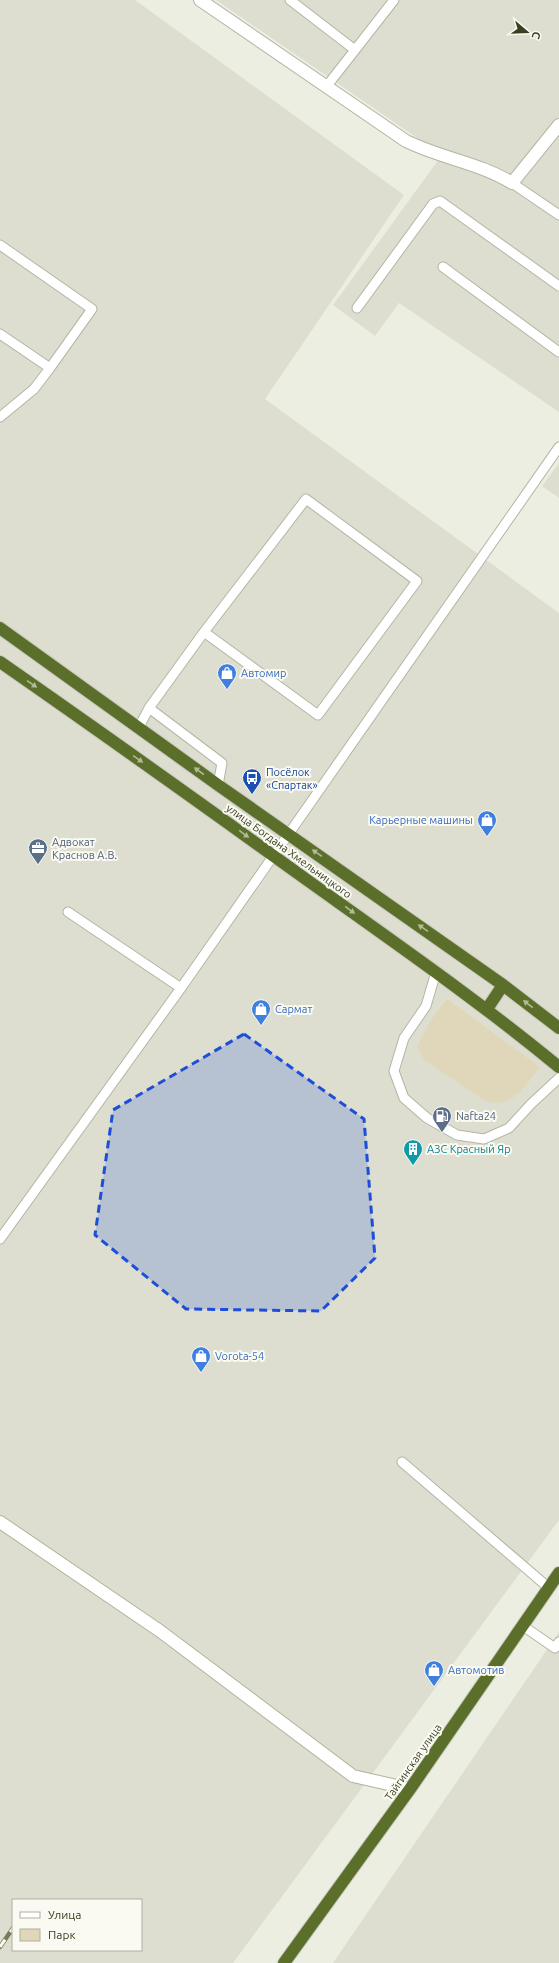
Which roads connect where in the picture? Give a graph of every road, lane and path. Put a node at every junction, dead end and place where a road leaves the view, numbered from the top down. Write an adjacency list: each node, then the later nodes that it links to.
1 (200, 0): 5 (street)
2 (290, 0): 4 (lane)
3 (394, 0): 4 (lane)
4 (355, 50): 5 (lane)
5 (326, 87): 7 (street)
6 (559, 125): 7 (street)
7 (512, 183): 8 (lane)
8 (559, 215)
9 (0, 245): 15 (lane)
10 (443, 267): 14 (lane)
11 (559, 286): 12 (lane)
12 (357, 308)
13 (0, 334): 15 (lane)
14 (559, 352)
15 (50, 368): 16 (lane)
16 (0, 417)
17 (559, 446): 24 (lane)
18 (0, 628): 22 (highway, улица Богдана Хмельницкого)
19 (204, 632): 19 (lane); 21 (lane)
20 (0, 662): 25 (highway, улица Богдана Хмельницкого, one-way to 25)
21 (149, 708): 22 (lane); 23 (lane)
22 (139, 727): 23 (highway, улица Богдана Хмельницкого, one-way to 22)
23 (218, 785): 24 (highway, улица Богдана Хмельницкого)
24 (288, 833): 25 (lane); 28 (highway, улица Богдана Хмельницкого, one-way to 24)
25 (272, 855): 27 (highway, улица Богдана Хмельницкого, one-way to 27); 29 (lane)
26 (68, 912): 29 (lane)
27 (436, 972): 30 (highway, улица Богдана Хмельницкого); 33 (lane)
28 (503, 985): 30 (highway); 31 (highway, улица Богдана Хмельницкого, one-way to 28)
29 (180, 988): 34 (lane)
30 (487, 1009): 32 (highway, улица Богдана Хмельницкого)
31 (559, 1028)
32 (559, 1067)
33 (559, 1078)
34 (0, 1239)
35 (402, 1462): 38 (lane)
36 (0, 1522): 41 (street)
37 (559, 1573): 38 (highway, Тайгинская улица)
38 (549, 1588): 39 (highway, Тайгинская улица)
39 (523, 1626): 40 (lane); 41 (highway, Тайгинская улица)
40 (559, 1642)
41 (410, 1789): 42 (highway, Тайгинская улица)
42 (284, 1963)

